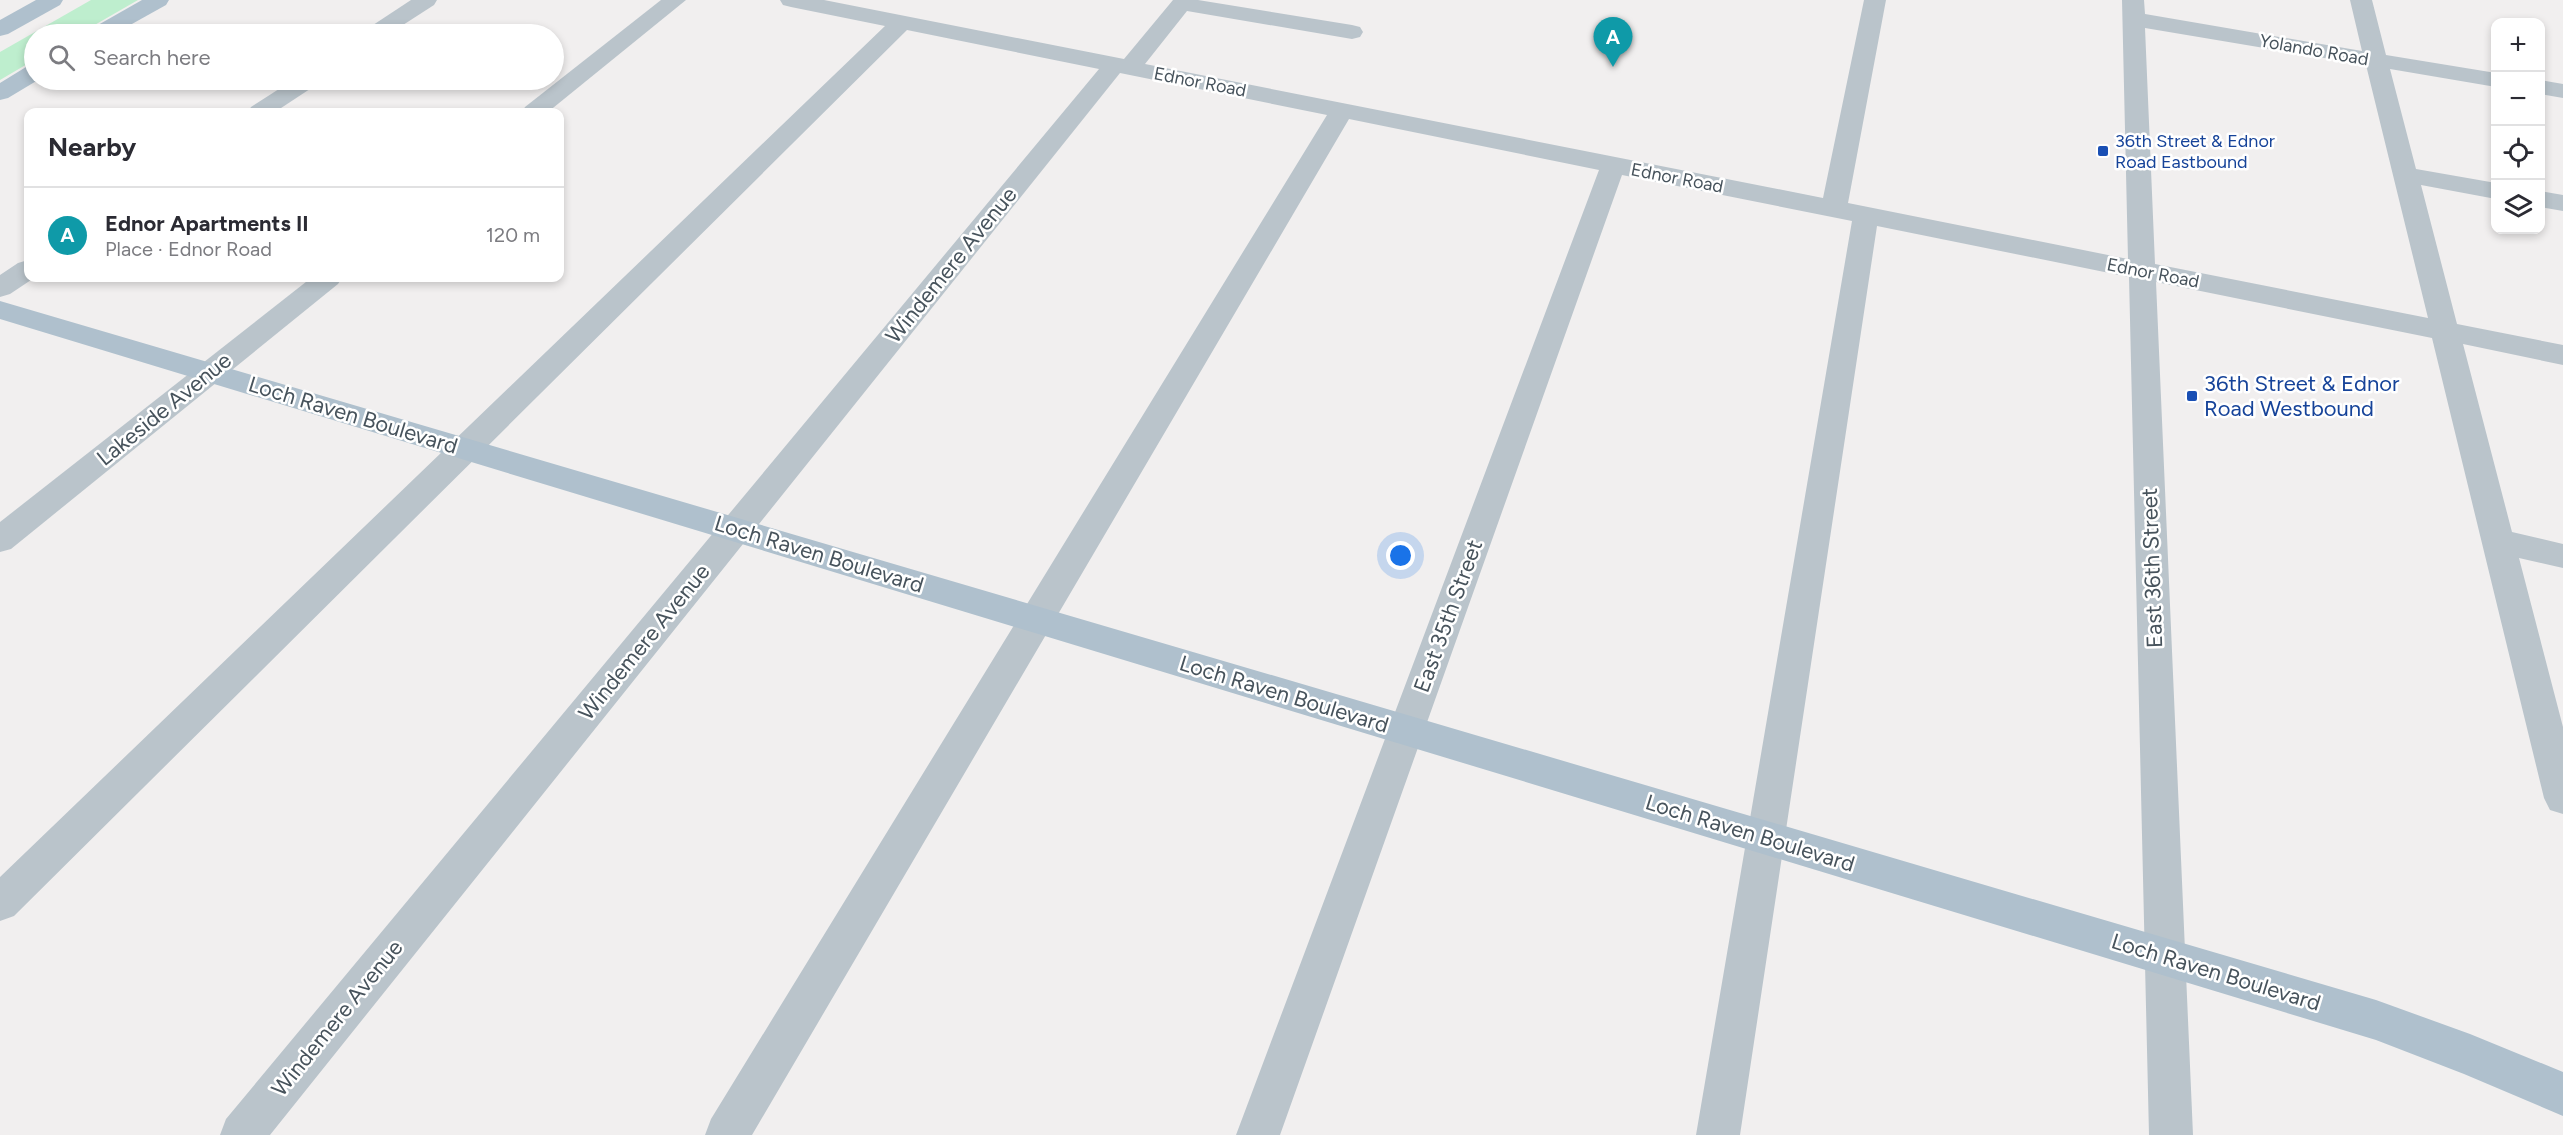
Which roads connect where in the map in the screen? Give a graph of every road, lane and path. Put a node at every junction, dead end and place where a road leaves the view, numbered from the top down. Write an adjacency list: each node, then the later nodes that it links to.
1 (52, 0): 13 (main road)
2 (158, 0): 11 (main road)
3 (426, 0): 12 (street)
4 (675, 0): 19 (street)
5 (791, 0): 10 (street, Ednor Road)
6 (1875, 0): 33 (street)
7 (2361, 0): 15 (street)
8 (1184, 2): 14 (street); 16 (street, Windemere Avenue)
9 (2133, 9): 15 (street, Yolando Road); 34 (street, East 36th Street)
10 (902, 22): 16 (street, Ednor Road); 42 (street)
11 (116, 24)
12 (390, 24)
13 (0, 29)
14 (1352, 32)
15 (2377, 60): 18 (street, Yolando Road); 29 (street)
16 (1122, 66): 27 (street, Ednor Road); 43 (street, Windemere Avenue)
17 (24, 78): 24 (main road)
18 (2491, 79)
19 (564, 88)
20 (2545, 88): 23 (street)
21 (294, 90): 25 (street)
22 (562, 90): 26 (street)
23 (2563, 91)
24 (0, 93)
25 (266, 108)
26 (539, 108)
27 (1342, 110): 28 (street, Ednor Road); 47 (street)
28 (1613, 165): 33 (street, Ednor Road); 48 (street, East 35th Street)
29 (2406, 175): 30 (street); 39 (street)
30 (2491, 190)
31 (2545, 200): 32 (street)
32 (2563, 203)
33 (1850, 212): 34 (street, Ednor Road); 50 (street)
34 (2142, 270): 39 (street, Ednor Road); 52 (street, East 36th Street)
35 (24, 272): 37 (street)
36 (323, 282): 41 (street, Lakeside Avenue)
37 (0, 288)
38 (0, 310): 41 (main road, Loch Raven Boulevard)
39 (2445, 331): 40 (street, Ednor Road); 45 (street)
40 (2563, 355)
41 (209, 372): 42 (main road, Loch Raven Boulevard); 44 (street, Lakeside Avenue)
42 (465, 449): 43 (main road, Loch Raven Boulevard); 51 (street)
43 (735, 529): 47 (main road, Loch Raven Boulevard); 54 (street, Windemere Avenue)
44 (0, 540)
45 (2497, 541): 46 (street); 49 (street)
46 (2563, 556)
47 (1036, 620): 48 (main road, Loch Raven Boulevard); 55 (street)
48 (1406, 730): 50 (main road, Loch Raven Boulevard); 56 (street, East 35th Street)
49 (2563, 798)
50 (1766, 838): 52 (main road, Loch Raven Boulevard); 57 (street)
51 (0, 903)
52 (2165, 957): 53 (main road, Loch Raven Boulevard); 58 (street, East 36th Street)
53 (2563, 1094)
54 (242, 1135)
55 (727, 1135)
56 (1258, 1135)
57 (1718, 1135)
58 (2171, 1135)

